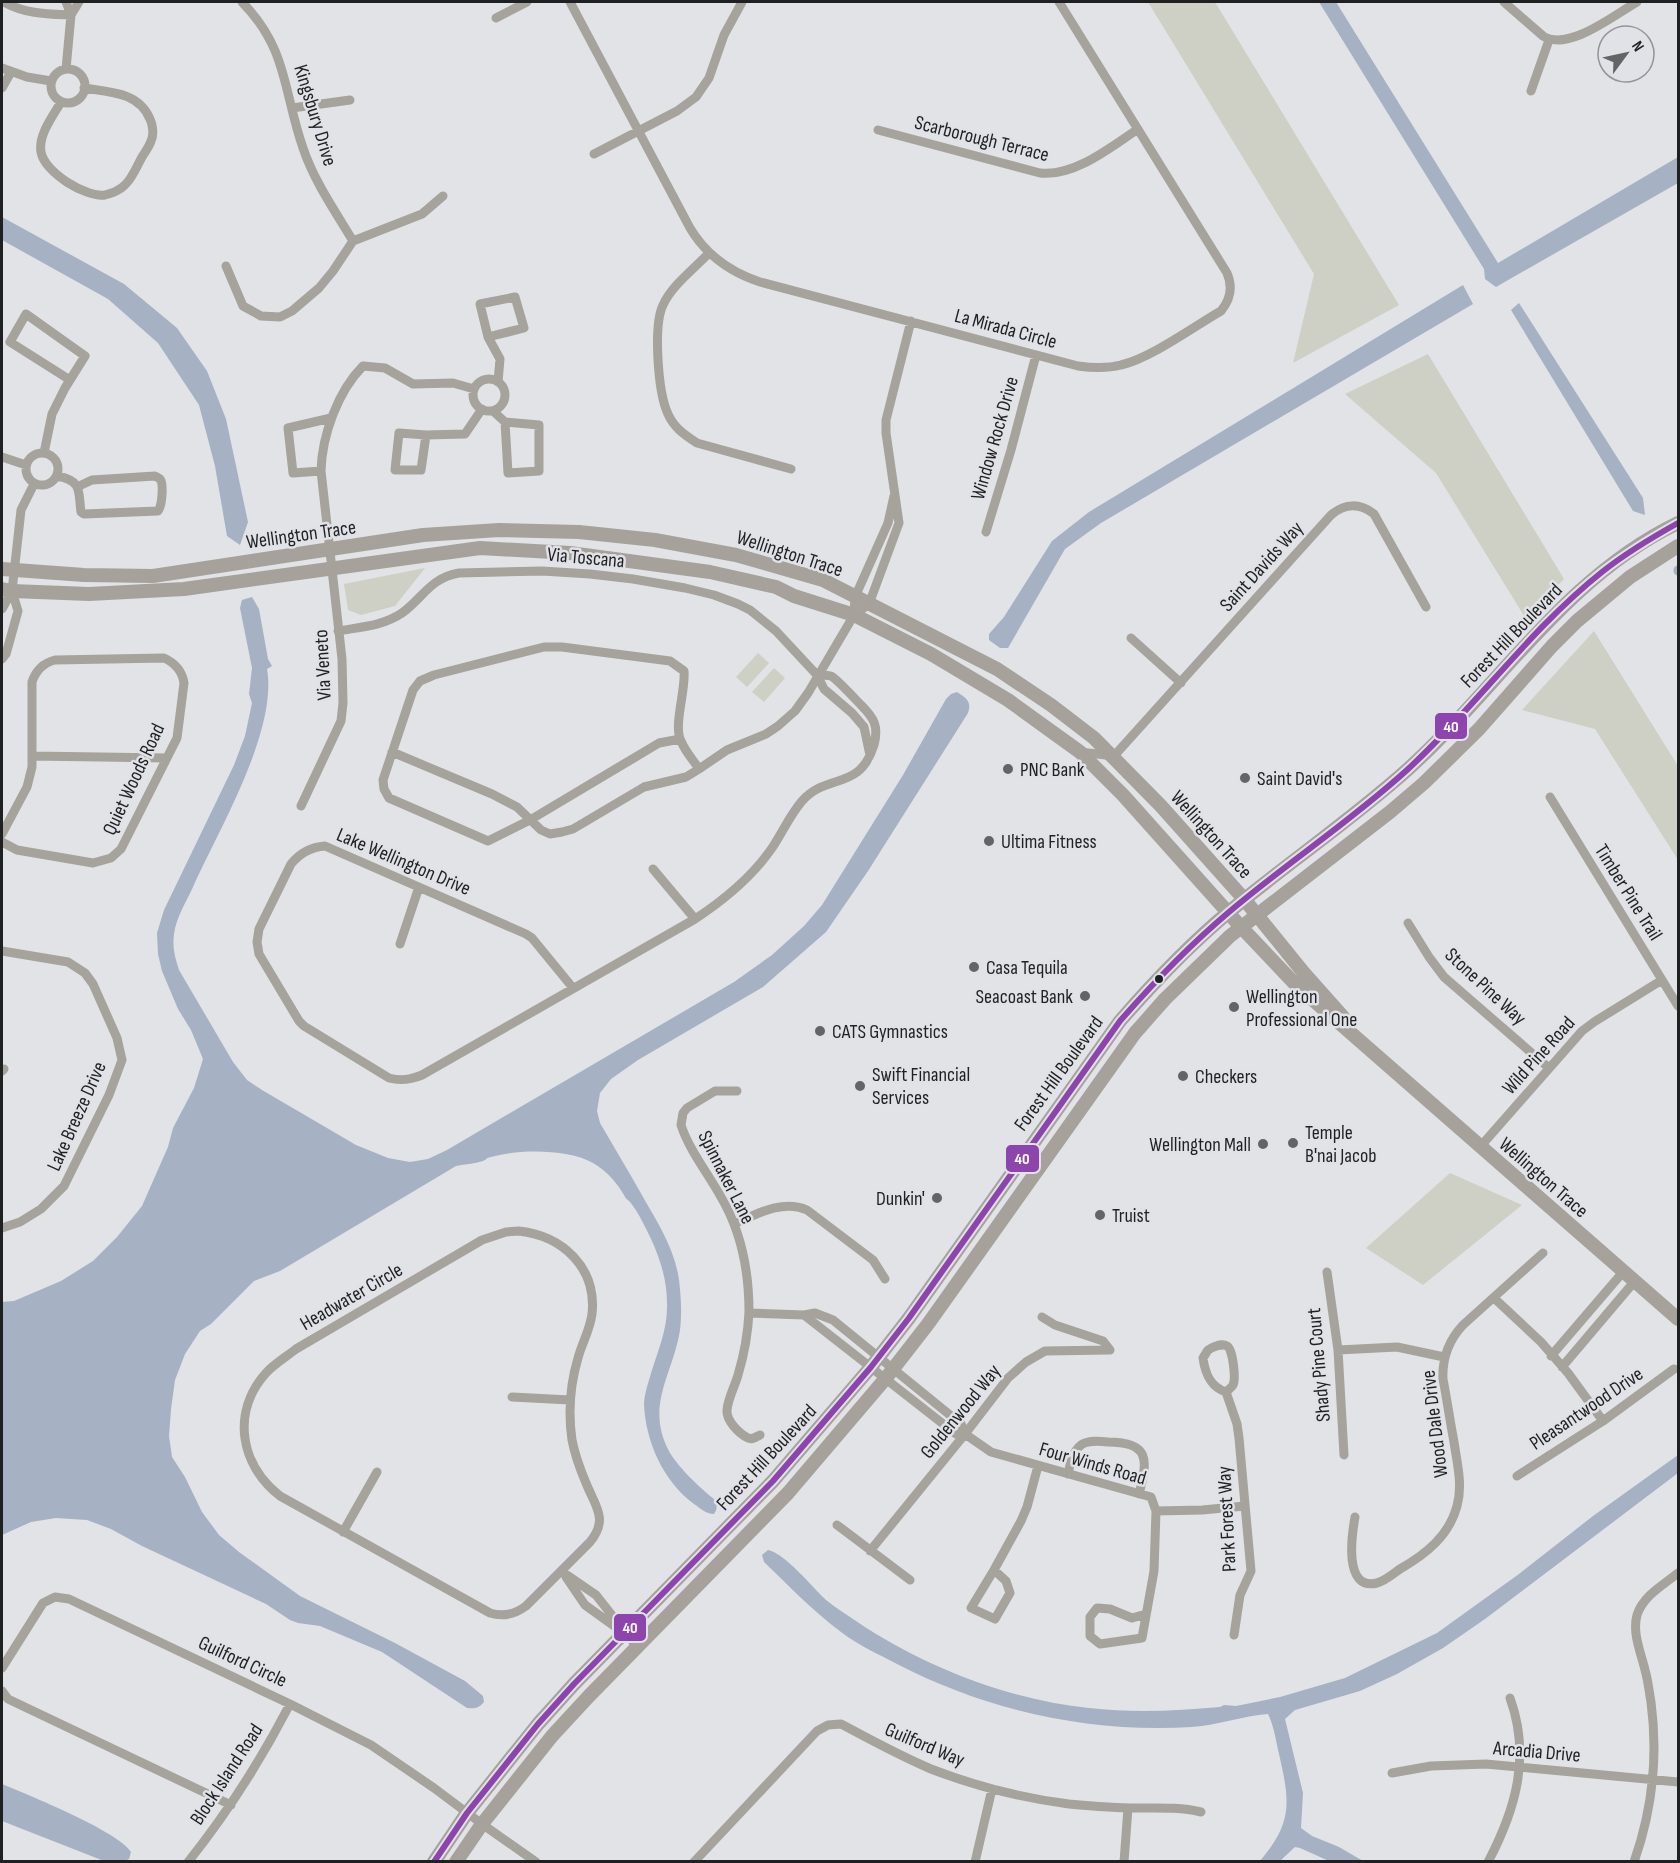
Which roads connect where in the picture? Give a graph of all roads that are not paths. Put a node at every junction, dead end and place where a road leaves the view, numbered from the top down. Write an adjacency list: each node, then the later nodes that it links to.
1 (4, 2): 11 (street)
2 (66, 2): 11 (street)
3 (79, 2): 11 (street)
4 (242, 2): 23 (street, Kingsbury Drive)
5 (527, 2): 12 (street)
6 (570, 2): 26 (street, La Mirada Circle)
7 (742, 2): 26 (street)
8 (1059, 2): 24 (street, La Mirada Circle)
9 (1504, 2): 13 (street)
10 (1637, 2): 13 (street)
11 (71, 15): 15 (street)
12 (496, 18)
13 (1549, 40): 20 (street)
14 (2, 68): 16 (street)
15 (66, 69): 17 (street); 19 (street)
16 (11, 72): 17 (street); 18 (street)
17 (51, 81): 22 (street)
18 (2, 88)
19 (84, 88): 22 (street); 22 (street)
20 (1531, 91)
21 (350, 99): 23 (street)
22 (61, 102)
23 (292, 108): 29 (street, Kingsbury Drive)
24 (1138, 129): 25 (street, Scarborough Terrace); 34 (street, La Mirada Circle)
25 (878, 130)
26 (639, 131): 27 (street); 30 (street, La Mirada Circle)
27 (594, 154)
28 (443, 196): 29 (street)
29 (352, 241): 31 (street)
30 (709, 253): 32 (street, La Mirada Circle); 46 (street)
31 (226, 266)
32 (911, 321): 34 (street, La Mirada Circle); 51 (street)
33 (488, 337): 33 (street); 36 (street)
34 (1036, 355): 53 (street, Window Rock Drive)
35 (70, 380): 35 (street); 43 (street)
36 (498, 382): 37 (street); 39 (street)
37 (474, 389): 38 (street); 40 (street, Via Veneto)
38 (482, 409): 39 (street); 42 (street)
39 (493, 411): 41 (street)
40 (331, 418): 47 (street, Via Veneto); 47 (street)
41 (505, 422): 41 (street)
42 (426, 435): 42 (street)
43 (44, 453): 45 (street); 48 (street)
44 (2, 457): 45 (street)
45 (26, 465): 49 (street)
46 (790, 469)
47 (321, 471): 55 (street, Via Veneto)
48 (57, 476): 49 (street); 50 (street)
49 (34, 484): 56 (street)
50 (77, 488): 50 (street)
51 (895, 491): 59 (street); 60 (street)
52 (1678, 523): 78 (main road, Forest Hill Boulevard)
53 (986, 532)
54 (1678, 546): 77 (main road, Forest Hill Boulevard)
55 (330, 549): 56 (main road, Wellington Trace); 57 (street, Via Veneto); 59 (main road, Wellington Trace)
56 (8, 569): 58 (street)
57 (332, 569): 58 (main road, Wellington Trace); 63 (main road, Wellington Trace); 64 (street, Via Veneto)
58 (7, 590): 62 (street); 66 (street)
59 (855, 597): 60 (main road, Wellington Trace); 63 (street)
60 (869, 604): 63 (street); 74 (main road, Wellington Trace)
61 (1426, 607): 68 (street, Saint Davids Way)
62 (2, 609)
63 (854, 615): 67 (street); 71 (main road, Wellington Trace)
64 (338, 631): 67 (street, Via Toscana); 80 (street, Via Veneto)
65 (1131, 638): 68 (street)
66 (2, 659)
67 (817, 675): 73 (street); 73 (street); 76 (street)
68 (1181, 683): 74 (street, Saint Davids Way)
69 (680, 740): 70 (street); 76 (street); 81 (street)
70 (392, 752): 81 (street); 81 (street)
71 (1080, 752): 74 (street); 87 (main road, Wellington Trace)
72 (32, 756): 75 (street); 75 (street, Quiet Woods Road); 82 (street, Quiet Woods Road)
73 (870, 756): 89 (street, Lake Wellington Drive)
74 (1114, 756): 86 (main road, Wellington Trace)
75 (167, 759): 83 (street, Quiet Woods Road)
76 (699, 769): 81 (street)
77 (1424, 783): 78 (main road); 88 (main road, Forest Hill Boulevard)
78 (1383, 791): 86 (main road, Forest Hill Boulevard)
79 (1550, 797): 94 (street, Timber Pine Trail)
80 (301, 806)
81 (530, 820)
82 (2, 834)
83 (2, 842)
84 (653, 869): 89 (street)
85 (419, 886): 92 (street); 95 (street, Lake Wellington Drive); 95 (street, Lake Wellington Drive)
86 (1244, 899): 87 (main road, Forest Hill Boulevard); 88 (main road, Wellington Trace)
87 (1228, 913): 91 (main road, Wellington Trace); 115 (main road, Forest Hill Boulevard)
88 (1257, 914): 91 (main road, Forest Hill Boulevard); 97 (main road, Wellington Trace)
89 (695, 919): 95 (street, Lake Wellington Drive)
90 (1408, 923): 98 (street, Stone Pine Way)
91 (1241, 927): 97 (main road, Wellington Trace); 118 (main road, Forest Hill Boulevard)
92 (400, 944)
93 (2, 951): 102 (street, Lake Breeze Drive)
94 (1662, 980): 96 (street, Timber Pine Trail); 98 (street, Wild Pine Road)
95 (573, 988)
96 (1678, 1006)
97 (1384, 1064): 100 (main road, Wellington Trace)
98 (1549, 1068): 100 (street, Wild Pine Road)
99 (737, 1091): 101 (street, Spinnaker Lane)
100 (1480, 1147): 105 (main road, Wellington Trace)
101 (734, 1224): 106 (street); 109 (street, Spinnaker Lane)
102 (2, 1228)
103 (1543, 1253): 108 (street, Wood Dale Drive)
104 (1327, 1272): 112 (street, Shady Pine Court)
105 (1623, 1272): 107 (main road, Wellington Trace); 113 (street)
106 (885, 1279)
107 (1634, 1282): 111 (main road, Wellington Trace); 116 (street)
108 (1494, 1298): 113 (street); 114 (street, Wood Dale Drive)
109 (749, 1313): 115 (street, Four Winds Road); 124 (street, Spinnaker Lane)
110 (1042, 1317): 123 (street, Goldenwood Way)
111 (1678, 1319)
112 (1338, 1350): 114 (street); 125 (street, Shady Pine Court)
113 (1551, 1356): 116 (street)
114 (1444, 1357): 133 (street, Wood Dale Drive)
115 (875, 1362): 118 (street, Four Winds Road); 142 (main road, Forest Hill Boulevard)
116 (1562, 1367): 122 (street)
117 (1674, 1369): 122 (street, Pleasantwood Drive)
118 (890, 1373): 123 (street, Four Winds Road); 144 (main road, Forest Hill Boulevard)
119 (1227, 1396): 119 (street); 131 (street, Park Forest Way)
120 (512, 1397): 121 (street)
121 (570, 1400): 135 (street, Headwater Circle); 138 (street, Headwater Circle)
122 (1603, 1421): 129 (street, Pleasantwood Drive)
123 (965, 1434): 126 (street, Four Winds Road); 136 (street, Goldenwood Way)
124 (760, 1435)
125 (1344, 1455)
126 (1038, 1466): 128 (street, Four Winds Road); 137 (street)
127 (376, 1472): 135 (street)
128 (1068, 1474): 130 (street, Four Winds Road); 130 (street)
129 (1517, 1476)
130 (1139, 1494): 132 (street, Four Winds Road)
131 (1245, 1506): 132 (street, Four Winds Road); 143 (street, Park Forest Way)
132 (1156, 1511): 141 (street)
133 (1355, 1517)
134 (837, 1525): 136 (street)
135 (343, 1532): 138 (street, Headwater Circle)
136 (870, 1551): 140 (street)
137 (994, 1570): 137 (street)
138 (561, 1571): 142 (street); 142 (street)
139 (1678, 1573): 151 (street)
140 (910, 1580)
141 (1146, 1614): 141 (street)
142 (624, 1632): 144 (street); 157 (main road, Forest Hill Boulevard)
143 (1234, 1635)
144 (637, 1647): 158 (main road, Forest Hill Boulevard)
145 (2, 1668): 148 (street, Guilford Circle)
146 (2, 1691): 154 (street)
147 (1510, 1698): 149 (street)
148 (290, 1704): 154 (street, Block Island Road); 157 (street, Guilford Circle)
149 (1519, 1767): 150 (street, Arcadia Drive); 151 (street, Arcadia Drive); 166 (street)
150 (1392, 1773)
151 (1652, 1780): 152 (street, Arcadia Drive); 167 (street)
152 (1678, 1782)
153 (992, 1789): 155 (street, Guilford Way); 163 (street, Guilford Way); 164 (street)
154 (231, 1805): 159 (street, Block Island Road)
155 (1128, 1808): 156 (street, Guilford Way); 165 (street)
156 (1201, 1812)
157 (467, 1813): 158 (street, Guilford Circle); 160 (main road, Forest Hill Boulevard)
158 (482, 1824): 161 (main road, Forest Hill Boulevard); 162 (street)
159 (188, 1862)
160 (434, 1862)
161 (456, 1862)
162 (536, 1862)
163 (694, 1862)
164 (975, 1862)
165 (1124, 1862)
166 (1488, 1862)
167 (1634, 1862)

